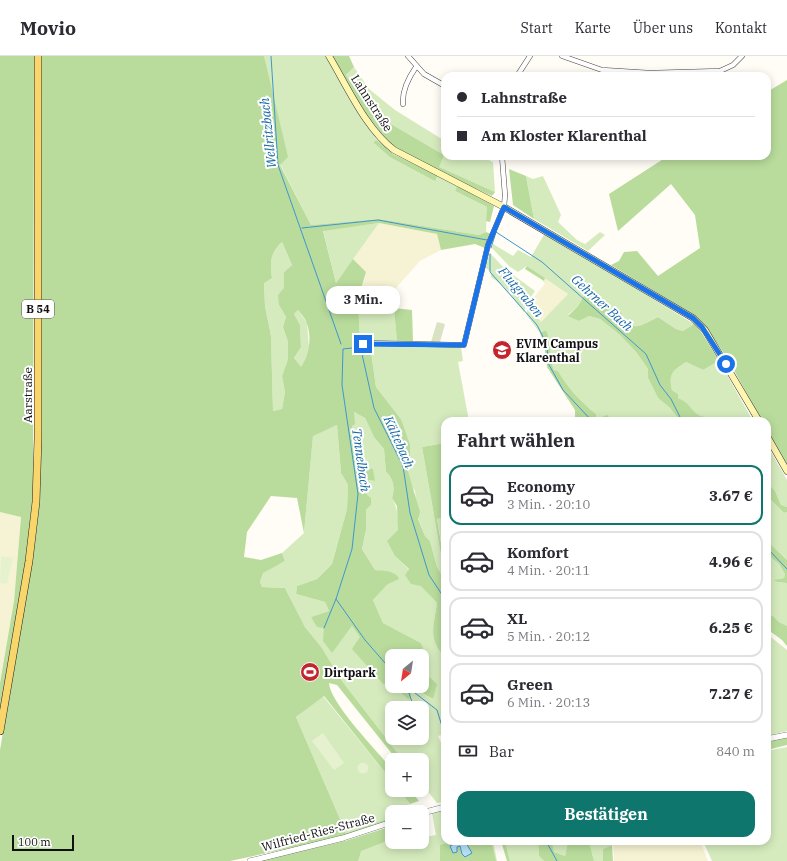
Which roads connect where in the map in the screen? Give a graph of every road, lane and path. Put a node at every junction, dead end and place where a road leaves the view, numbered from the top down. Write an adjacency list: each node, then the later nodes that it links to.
1 (38, 56): 19 (main road, Aarstraße / B 54)
2 (329, 56): 14 (main road, Lahnstraße)
3 (408, 56): 7 (street)
4 (530, 56): 8 (street)
5 (562, 56): 9 (street)
6 (742, 56): 10 (street)
7 (416, 66): 11 (street); 12 (street)
8 (519, 72)
9 (634, 72)
10 (685, 72)
11 (441, 84)
12 (403, 104)
13 (502, 160): 14 (street)
14 (504, 207): 15 (street); 16 (main road, Lahnstraße)
15 (363, 344)
16 (757, 417)
17 (771, 443): 18 (main road)
18 (787, 471)
19 (2, 713): 20 (main road, Aarstraße / B 54)
20 (0, 731)
21 (787, 735): 22 (street)
22 (771, 738)
23 (441, 808): 24 (street)
24 (429, 811)
25 (385, 824): 26 (street, Wilfried-Ries-Straße)
26 (250, 861)

